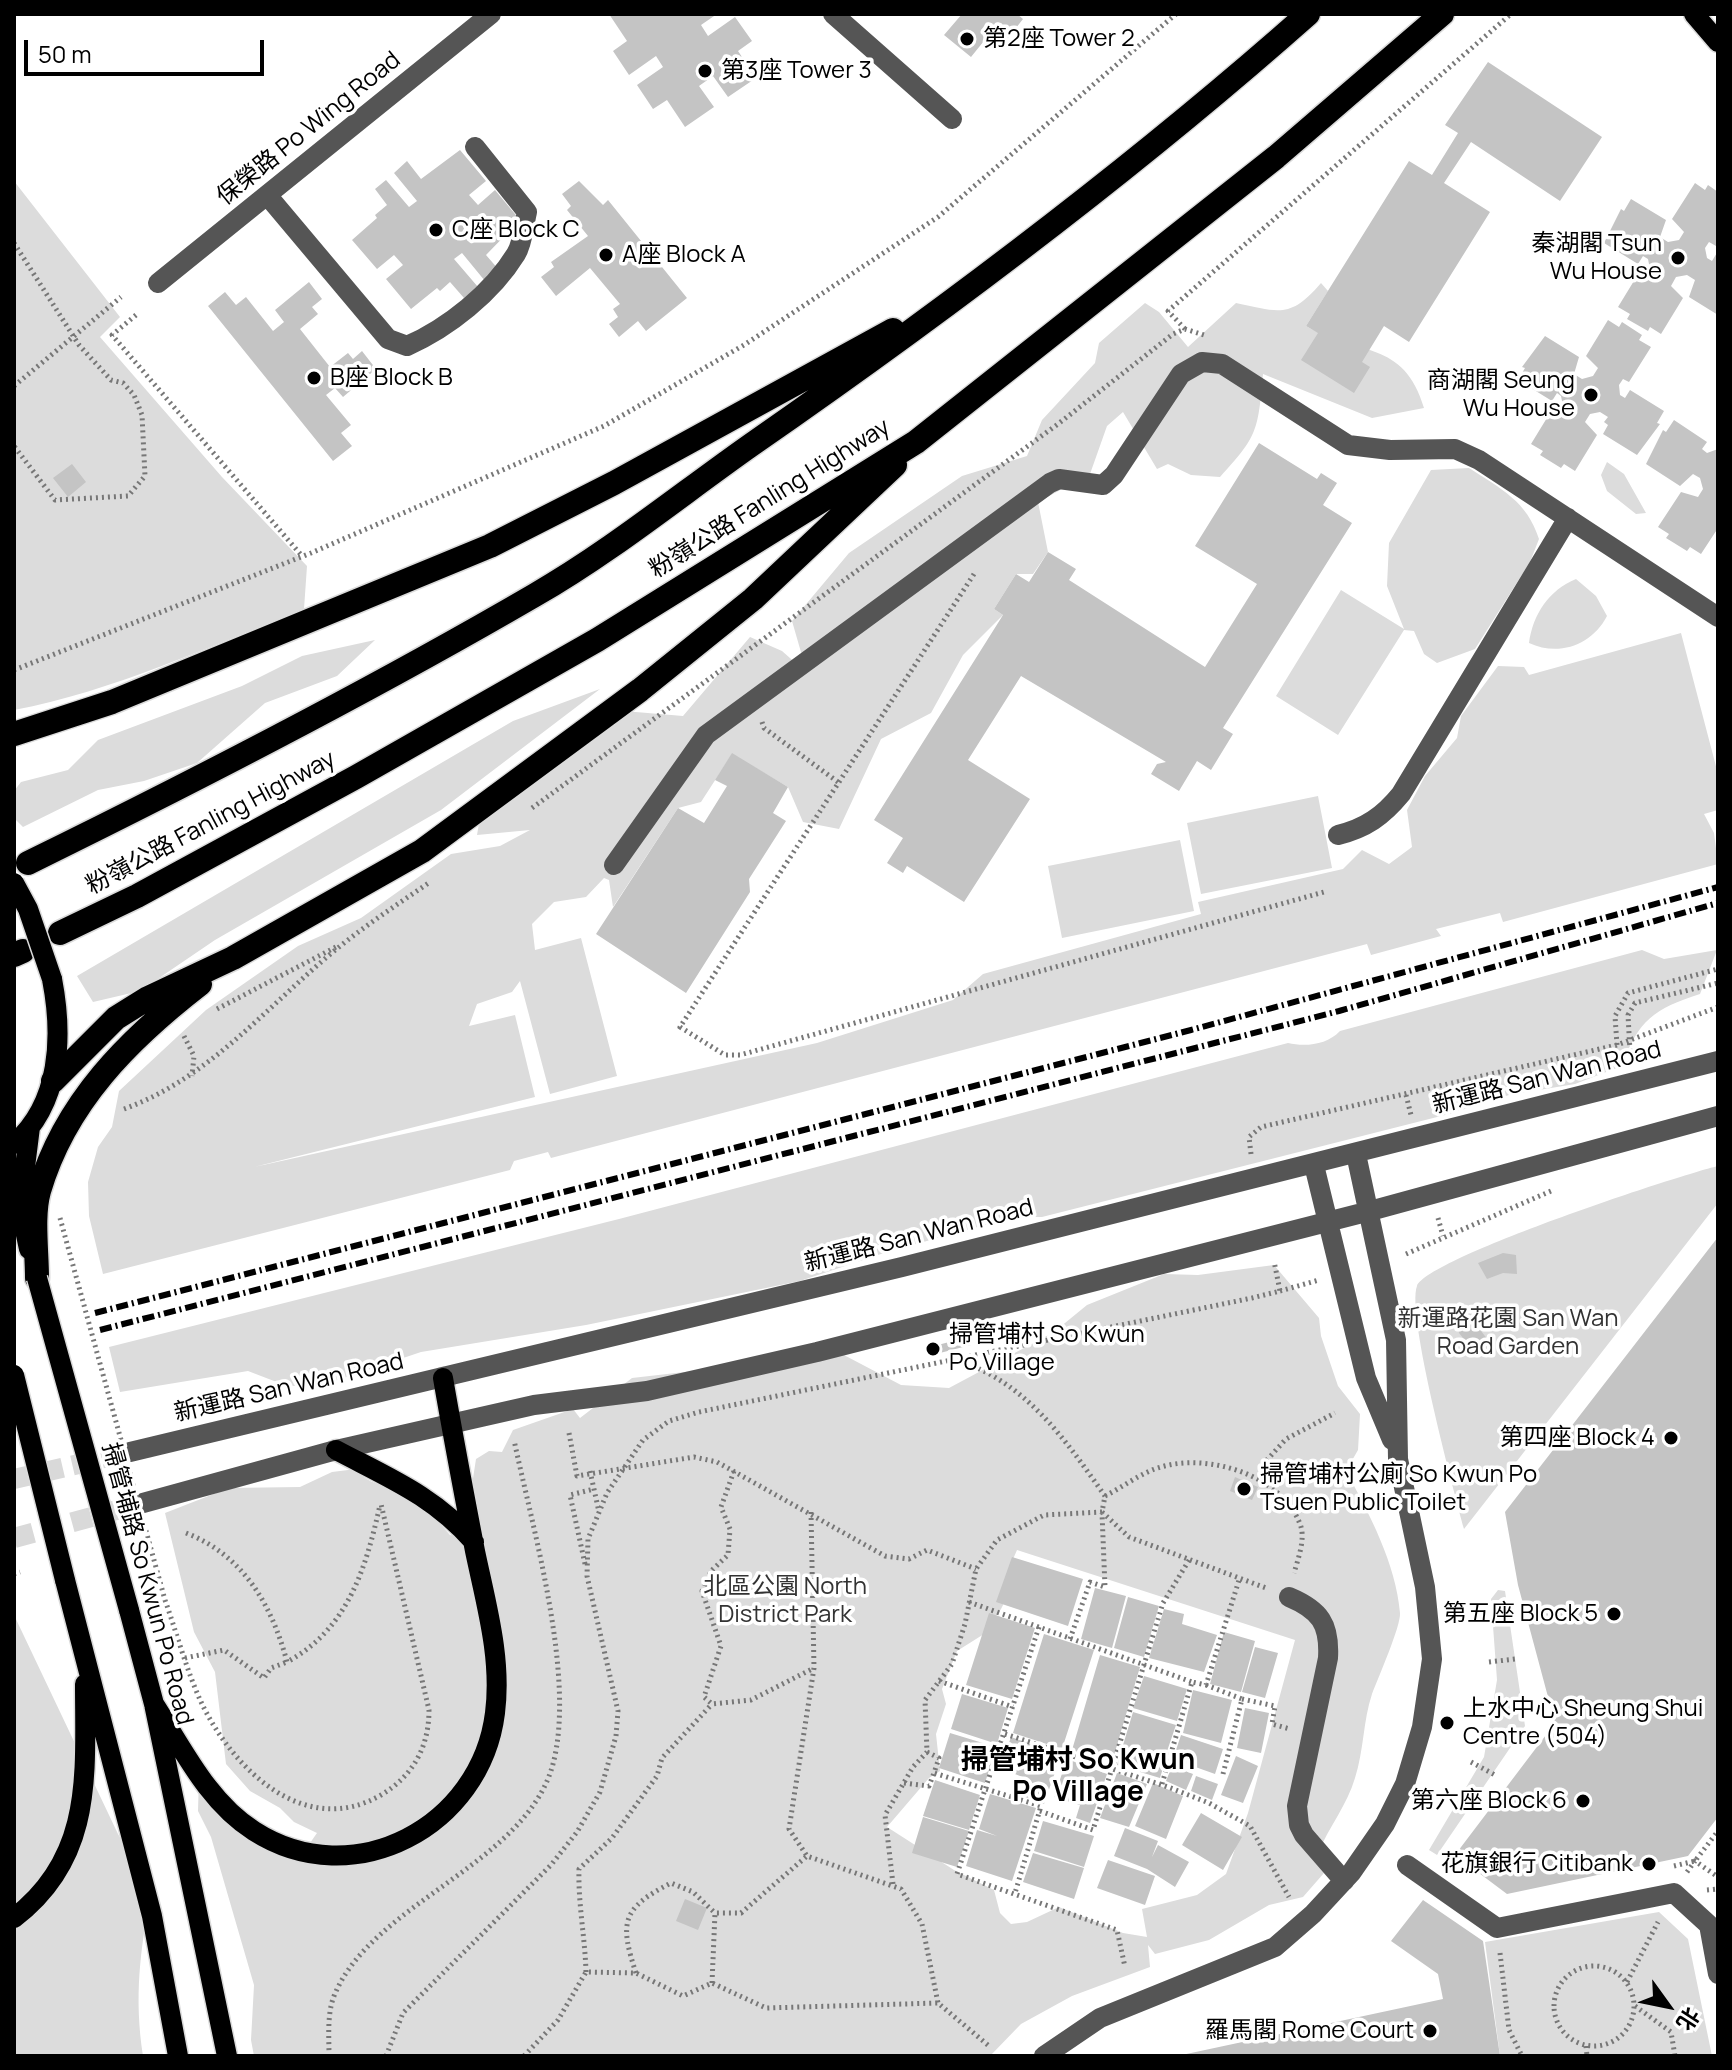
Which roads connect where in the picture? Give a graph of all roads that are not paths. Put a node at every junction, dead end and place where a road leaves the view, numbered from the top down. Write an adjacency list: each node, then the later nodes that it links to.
1 (491, 14): 9 (street, 保榮路 Po Wing Road)
2 (833, 14): 7 (street)
3 (1308, 14): 11 (highway, 粉嶺公路 Fanling Highway)
4 (1442, 14): 12 (highway, 粉嶺公路 Fanling Highway)
5 (1694, 14): 6 (main road)
6 (1718, 42)
7 (952, 119)
8 (475, 147): 9 (street)
9 (267, 195): 10 (street, 保榮路 Po Wing Road)
10 (158, 283)
11 (961, 294): 15 (highway); 18 (highway, 粉嶺公路 Fanling Highway)
12 (916, 442): 19 (highway, 粉嶺公路 Fanling Highway); 20 (highway)
13 (1568, 518): 14 (street); 16 (street); 17 (street)
14 (1718, 617)
15 (14, 734)
16 (1338, 835)
17 (614, 865)
18 (21, 873): 22 (main road, bridge)
19 (60, 933)
20 (233, 958): 22 (highway); 30 (highway)
21 (1718, 1061): 26 (street, 新運路 San Wan Road)
22 (53, 1081): 24 (main road)
23 (1718, 1116): 28 (street)
24 (30, 1127): 25 (main road); 30 (main road, 掃管埔路 So Kwun Po Road)
25 (14, 1144)
26 (1356, 1154): 27 (street, 新運路 San Wan Road); 28 (street)
27 (1314, 1165): 29 (street); 32 (street, 新運路 San Wan Road)
28 (1370, 1211): 29 (street); 36 (street)
29 (1328, 1220): 33 (street); 36 (street)
30 (37, 1278): 41 (main road, 掃管埔路 So Kwun Po Road, bridge)
31 (14, 1375): 40 (main road, bridge)
32 (443, 1378): 33 (main road); 35 (street, 新運路 San Wan Road)
33 (451, 1424): 34 (street); 38 (main road)
34 (336, 1450): 37 (street); 38 (main road)
35 (130, 1452)
36 (1398, 1455): 43 (street)
37 (143, 1503)
38 (474, 1542): 41 (main road)
39 (1289, 1597): 43 (street)
40 (85, 1656): 44 (main road); 46 (main road)
41 (154, 1704): 47 (main road, 掃管埔路 So Kwun Po Road)
42 (1407, 1865): 45 (street)
43 (1344, 1881): 48 (street)
44 (14, 1918)
45 (1718, 1974)
46 (178, 2056)
47 (227, 2056)
48 (1044, 2056)

